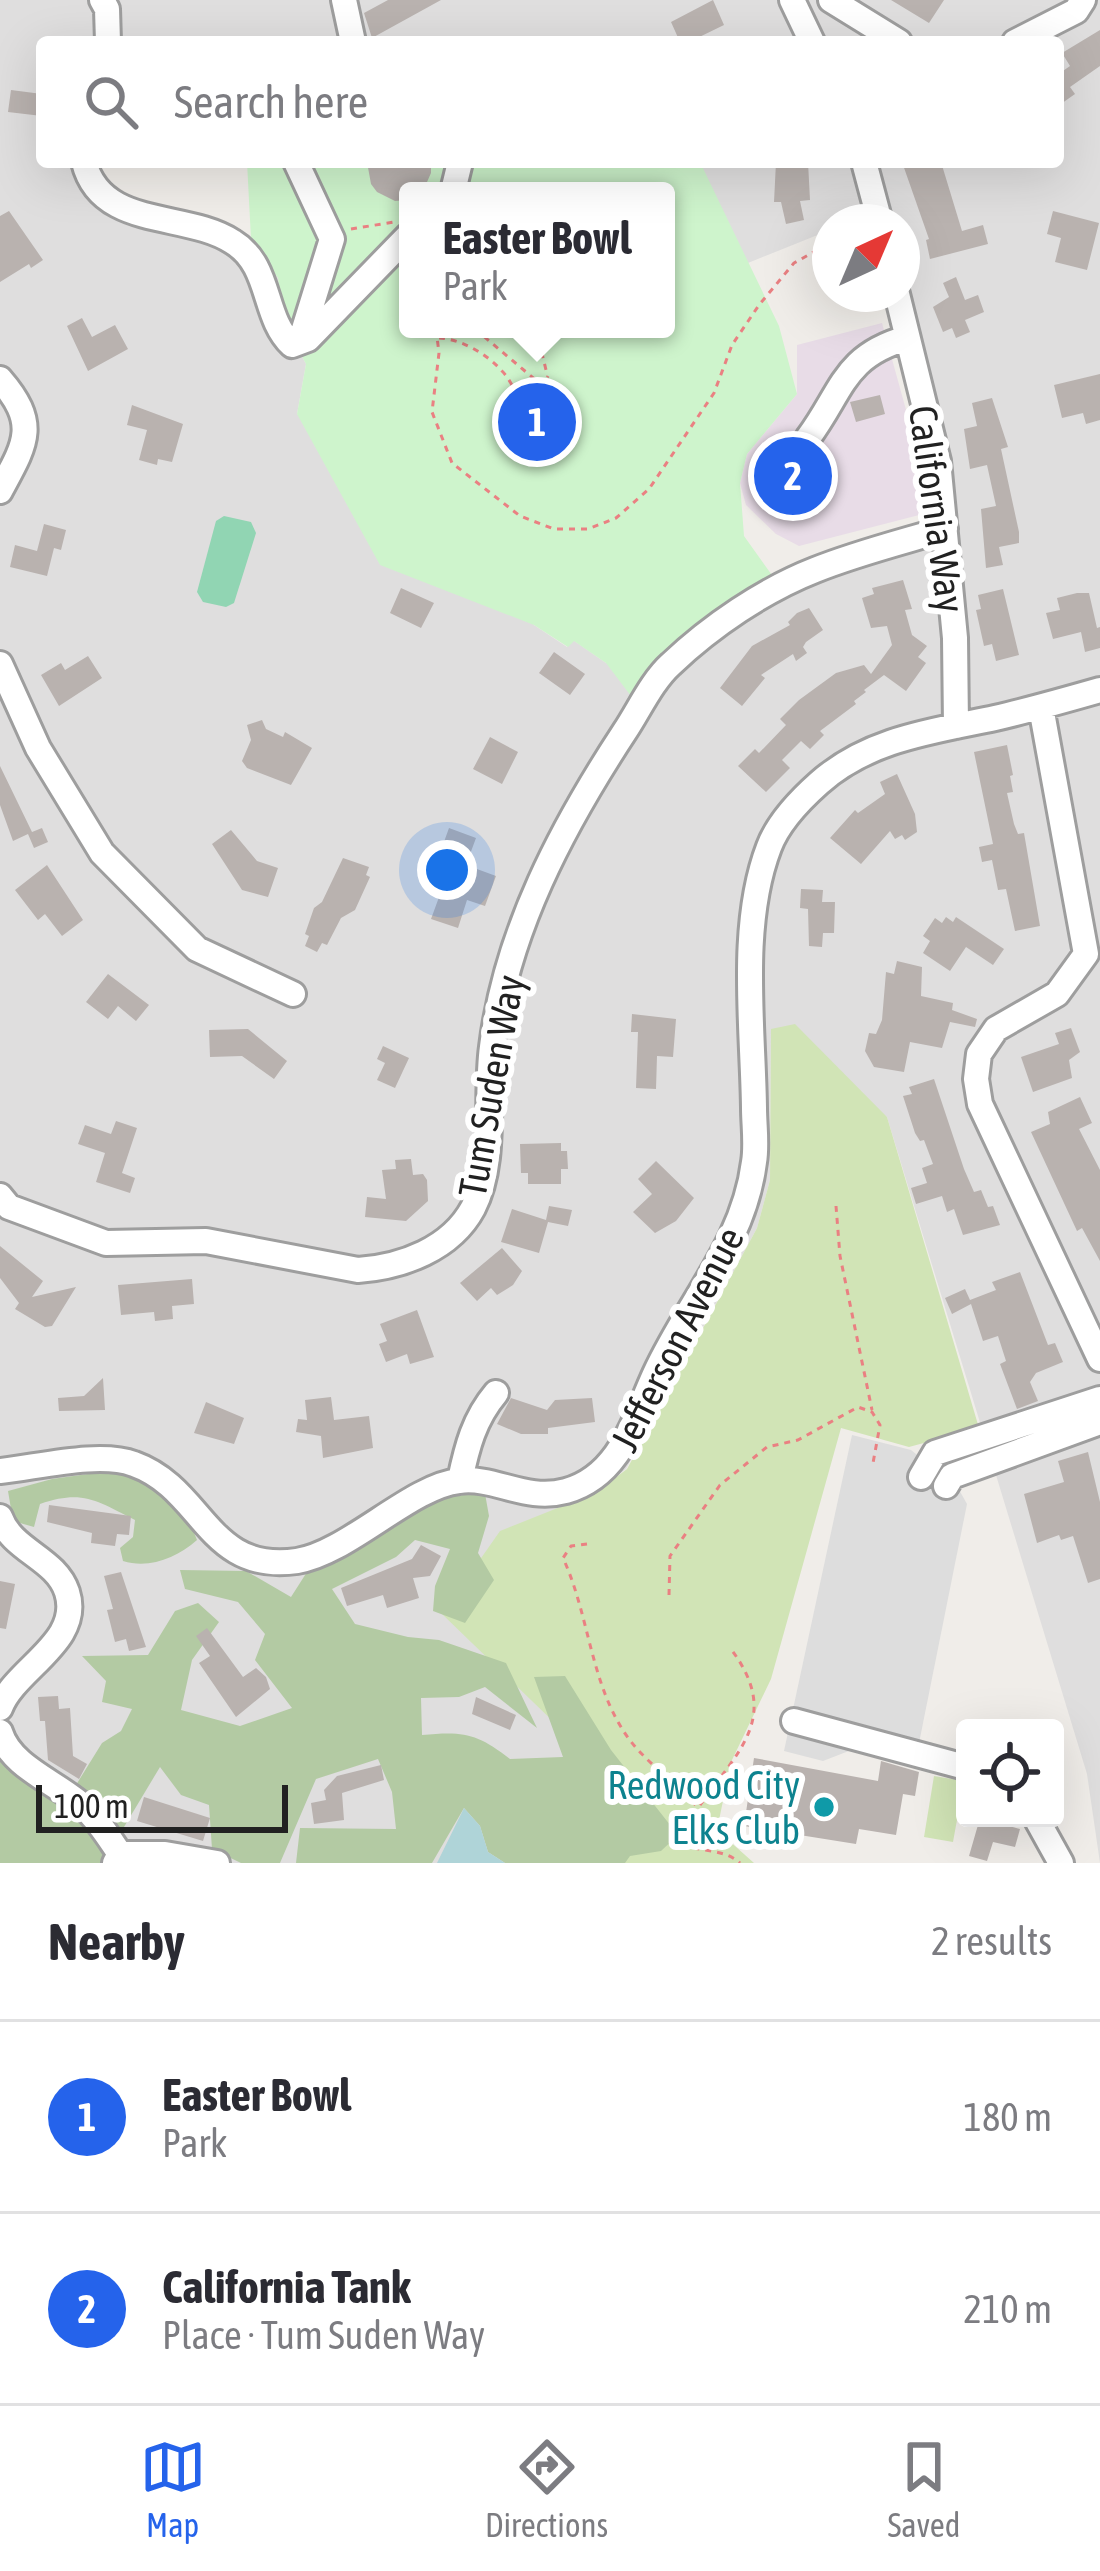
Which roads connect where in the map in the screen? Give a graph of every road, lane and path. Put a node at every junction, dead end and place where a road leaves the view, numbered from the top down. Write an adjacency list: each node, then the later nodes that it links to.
1 (102, 0): 6 (street)
2 (344, 0): 7 (street)
3 (792, 0): 8 (street)
4 (832, 0): 9 (street)
5 (1083, 0): 10 (street)
6 (108, 36)
7 (352, 36)
8 (809, 36)
9 (889, 36)
10 (1027, 36)
11 (87, 168): 24 (street)
12 (299, 168): 16 (street)
13 (866, 168): 14 (street)
14 (875, 204)
15 (399, 221): 16 (path)
16 (330, 233): 24 (street)
17 (399, 245): 24 (street)
18 (812, 252): 20 (path)
19 (901, 312): 23 (street, California Way)
20 (439, 338): 25 (path)
21 (486, 338): 25 (path)
22 (538, 338): 25 (path)
23 (907, 338): 27 (street); 29 (street, California Way)
24 (299, 345)
25 (548, 376)
26 (0, 379): 28 (street)
27 (808, 438)
28 (0, 491)
29 (945, 529): 33 (street, California Way); 36 (street, Tum Suden Way)
30 (0, 664): 35 (street)
31 (1100, 690): 32 (street, Jefferson Avenue)
32 (1041, 707): 33 (street, Jefferson Avenue); 34 (street)
33 (956, 726): 46 (street, Jefferson Avenue)
34 (1093, 954): 38 (street)
35 (292, 994)
36 (0, 1196)
37 (836, 1205): 41 (path)
38 (1100, 1359)
39 (496, 1393): 46 (street)
40 (1100, 1399): 45 (street)
41 (872, 1412): 43 (path); 50 (path)
42 (1100, 1422): 47 (street)
43 (873, 1463)
44 (0, 1471): 46 (street)
45 (921, 1477)
46 (460, 1480)
47 (946, 1486)
48 (0, 1516): 52 (street)
49 (587, 1544): 56 (path)
50 (669, 1595)
51 (730, 1649): 56 (path)
52 (0, 1708)
53 (794, 1721): 55 (street)
54 (0, 1732): 58 (street)
55 (956, 1765)
56 (698, 1808): 60 (path)
57 (1041, 1827): 61 (street)
58 (117, 1859): 59 (street)
59 (217, 1863)
60 (740, 1863)
61 (1061, 1863)

